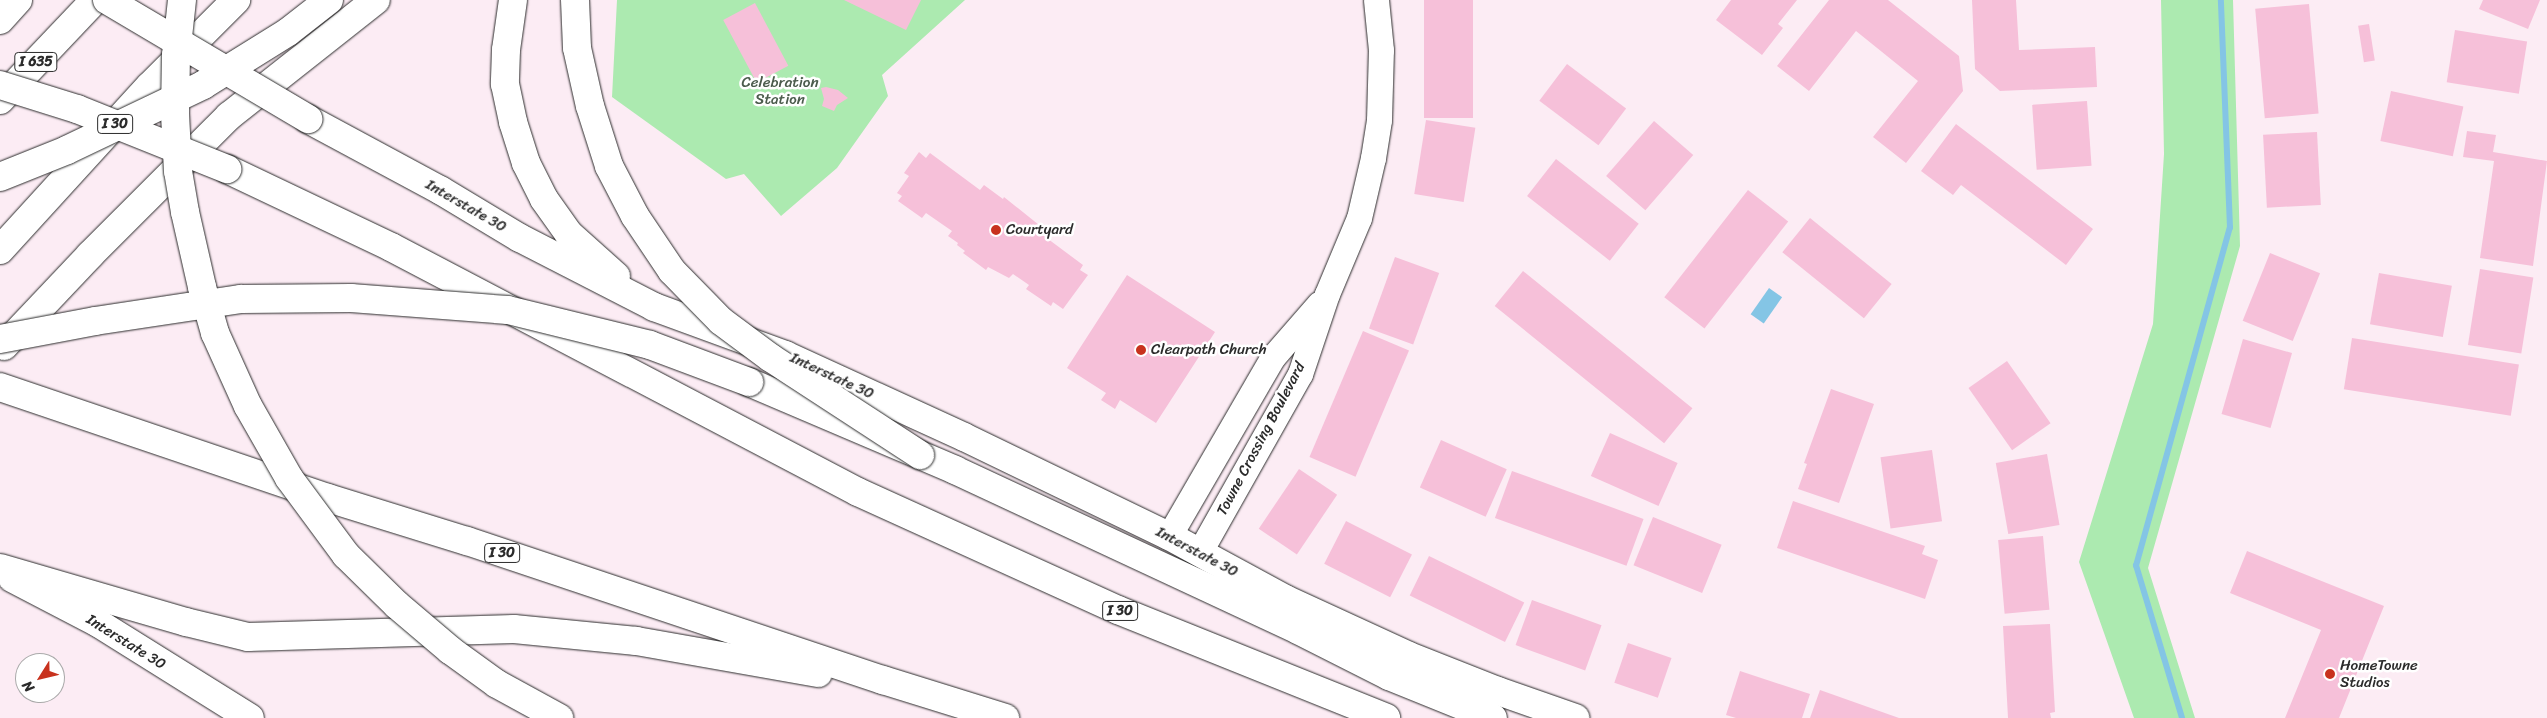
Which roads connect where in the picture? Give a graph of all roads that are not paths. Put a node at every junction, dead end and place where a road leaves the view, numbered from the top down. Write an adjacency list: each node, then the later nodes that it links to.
1 (18, 0): 12 (main road)
2 (95, 0): 14 (main road, I 635)
3 (107, 0): 19 (main road, Interstate 30, bridge)
4 (182, 0): 30 (main road, bridge)
5 (236, 0): 17 (main road)
6 (313, 0): 15 (main road)
7 (330, 0): 16 (main road, bridge)
8 (376, 0): 15 (main road)
9 (514, 0): 19 (main road)
10 (575, 0): 23 (main road, bridge)
11 (1376, 0): 18 (street, Towne Crossing Boulevard)
12 (0, 20)
13 (0, 85): 32 (main road, I 30, bridge)
14 (0, 100)
15 (229, 116): 21 (main road)
16 (0, 177)
17 (0, 250)
18 (1327, 294): 24 (street, Towne Crossing Boulevard); 25 (street, Towne Crossing Boulevard)
19 (654, 307): 24 (main road, Interstate 30)
20 (0, 339): 23 (main road, bridge)
21 (0, 350)
22 (0, 387): 28 (main road, I 30)
23 (920, 455): 33 (main road)
24 (1169, 536): 25 (main road, Interstate 30)
25 (1199, 553): 34 (main road, Interstate 30)
26 (0, 568): 28 (main road)
27 (0, 572): 29 (main road, Interstate 30)
28 (920, 692): 31 (main road, I 30)
29 (250, 718)
30 (560, 718)
31 (1004, 718)
32 (1386, 718)
33 (1493, 718)
34 (1575, 718)

